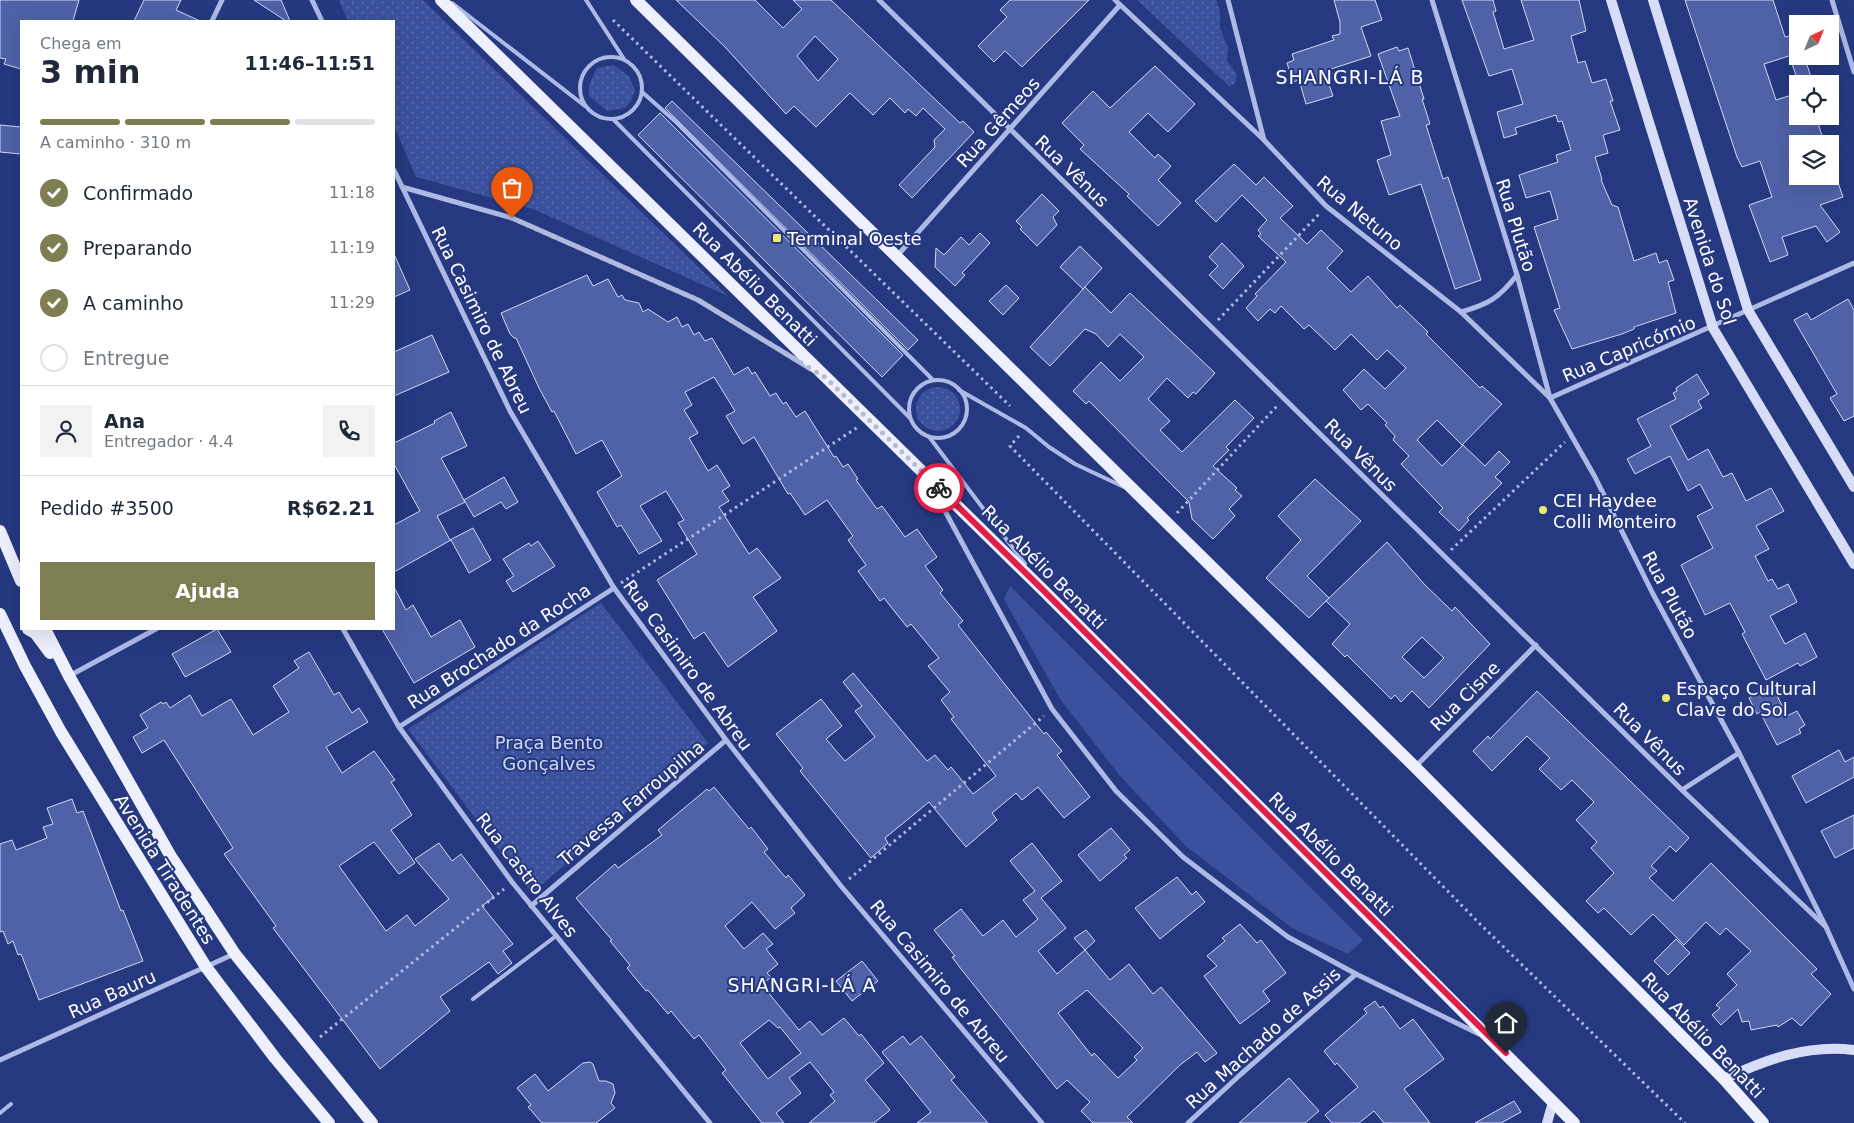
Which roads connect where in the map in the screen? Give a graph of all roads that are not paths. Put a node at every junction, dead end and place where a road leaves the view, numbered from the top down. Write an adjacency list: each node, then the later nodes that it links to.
1 (222, 0): 15 (street)
2 (312, 0): 16 (street)
3 (442, 0): 32 (main road, Rua Abélio Benatti)
4 (448, 0): 20 (lane)
5 (586, 0): 17 (lane)
6 (636, 0): 26 (main road, Rua Abélio Benatti)
7 (879, 0): 22 (street, Rua Vênus)
8 (1115, 0): 14 (street, Rua Netuno)
9 (1228, 0): 23 (street)
10 (1432, 0): 28 (street, Rua Plutão)
11 (1611, 0): 31 (street, Avenida do Sol)
12 (1653, 0): 29 (street, Avenida do Sol)
13 (1832, 0): 18 (street)
14 (1120, 5): 22 (street, Rua Gêmeos); 23 (street, Rua Netuno)
15 (212, 20)
16 (322, 20)
17 (625, 61): 19 (lane); 20 (lane)
18 (1854, 72)
19 (642, 92): 21 (lane); 33 (lane)
20 (586, 107): 21 (lane)
21 (614, 119): 36 (lane)
22 (1010, 129): 26 (street, Rua Gêmeos); 53 (street, Rua Vênus)
23 (1264, 140): 30 (street, Rua Netuno)
24 (395, 172): 25 (street, Rua Casimiro de Abreu)
25 (402, 187): 32 (street); 44 (street, Rua Casimiro de Abreu)
26 (897, 256): 40 (main road, Rua Abélio Benatti)
27 (1854, 263): 29 (street, Rua Capricórnio)
28 (1517, 275): 30 (street); 35 (street, Rua Plutão)
29 (1748, 310): 31 (street, Rua Capricórnio); 39 (street, Avenida do Sol)
30 (1461, 312): 35 (street, Rua Netuno)
31 (1713, 328): 35 (street, Rua Capricórnio); 42 (street, Avenida do Sol)
32 (826, 378): 38 (main road, Rua Abélio Benatti)
33 (933, 380): 34 (lane); 36 (lane)
34 (959, 390): 37 (lane); 40 (lane)
35 (1550, 398): 57 (street, Rua Plutão)
36 (910, 418): 37 (lane)
37 (930, 438): 45 (lane)
38 (926, 476): 45 (main road, Rua Abélio Benatti); 65 (street)
39 (1854, 487)
40 (1138, 494): 58 (main road, Rua Abélio Benatti)
41 (0, 531): 43 (main road)
42 (1854, 564)
43 (20, 580)
44 (614, 588): 55 (street, Rua Brochado da Rocha); 56 (street, Rua Casimiro de Abreu)
45 (1045, 592): 68 (main road, Rua Abélio Benatti)
46 (0, 614): 48 (main road, Avenida Tiradentes)
47 (20, 626): 48 (main road)
48 (3, 627): 64 (main road, Avenida Tiradentes)
49 (30, 630): 54 (main road)
50 (45, 630): 54 (main road, Avenida Tiradentes)
51 (154, 630): 54 (street)
52 (344, 630): 55 (street, Rua Castro Alves)
53 (1536, 645): 58 (street, Rua Cisne); 59 (street, Rua Vênus)
54 (69, 676): 63 (main road, Avenida Tiradentes)
55 (399, 727): 60 (street, Rua Castro Alves)
56 (726, 740): 60 (street, Travessa Farroupilha); 78 (street, Rua Casimiro de Abreu)
57 (1739, 753): 59 (street); 61 (street, Rua Plutão)
58 (1415, 767): 71 (main road, Rua Abélio Benatti)
59 (1682, 790): 61 (street, Rua Vênus)
60 (531, 906): 62 (street, Rua Castro Alves)
61 (1826, 927): 66 (street, Rua Plutão)
62 (556, 936): 67 (lane); 77 (street, Rua Castro Alves)
63 (236, 954): 64 (street, Rua Bauru); 76 (main road, Avenida Tiradentes)
64 (206, 967): 70 (street, Rua Bauru); 75 (main road, Avenida Tiradentes)
65 (1356, 974): 68 (street); 79 (street, Rua Machado de Assis)
66 (1854, 989)
67 (473, 999)
68 (1494, 1041): 72 (main road, Rua Abélio Benatti)
69 (1854, 1050): 71 (street)
70 (0, 1060)
71 (1724, 1079): 82 (main road, Rua Abélio Benatti)
72 (1553, 1102): 80 (street); 81 (main road, Rua Abélio Benatti)
73 (11, 1104): 74 (lane)
74 (0, 1113)
75 (329, 1123)
76 (372, 1123)
77 (710, 1123)
78 (1042, 1123)
79 (1188, 1123)
80 (1547, 1123)
81 (1574, 1123)
82 (1763, 1123)

